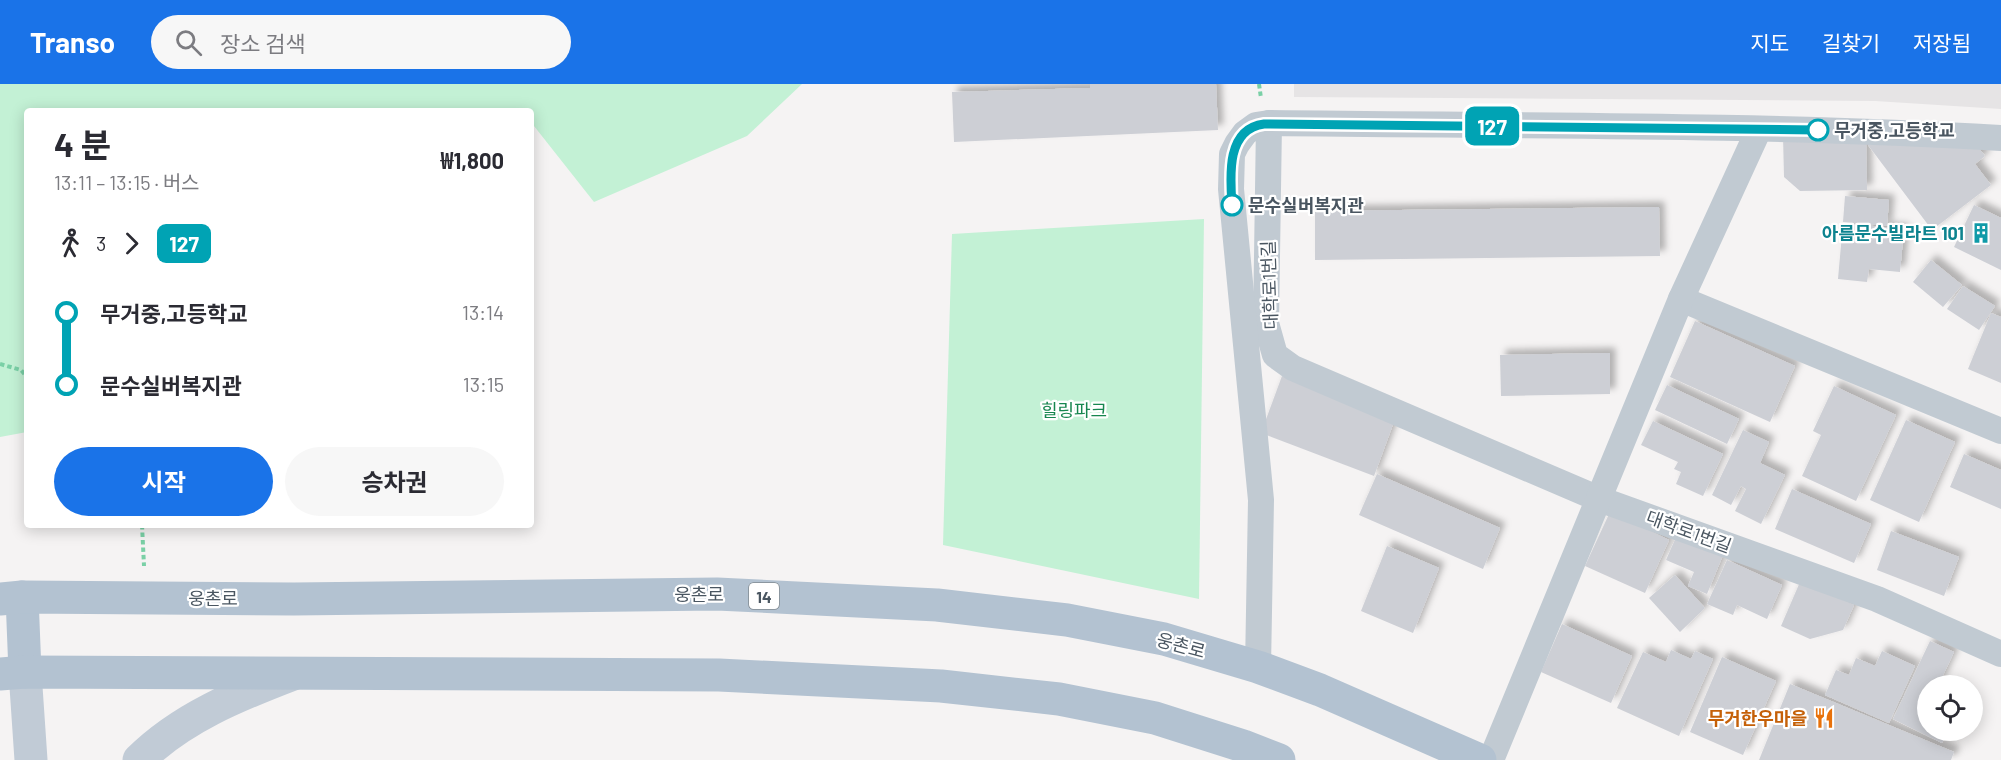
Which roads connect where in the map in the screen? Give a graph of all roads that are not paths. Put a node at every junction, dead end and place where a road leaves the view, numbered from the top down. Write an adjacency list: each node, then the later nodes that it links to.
1 (1269, 123): 2 (street); 6 (street, 대학로1번길); 9 (street)
2 (1759, 129): 3 (street); 4 (street)
3 (2001, 138)
4 (1681, 299): 5 (street); 6 (street)
5 (2001, 431)
6 (1599, 499): 8 (street, 대학로1번길); 16 (street)
7 (11, 598): 9 (main road, 웅촌로 / 14); 10 (main road)
8 (2001, 654)
9 (1258, 667): 15 (main road, 웅촌로 / 14)
10 (13, 673): 11 (main road); 12 (main road)
11 (296, 673): 13 (main road); 14 (main road)
12 (31, 760)
13 (139, 760)
14 (1279, 760)
15 (1480, 760)
16 (1491, 760)

